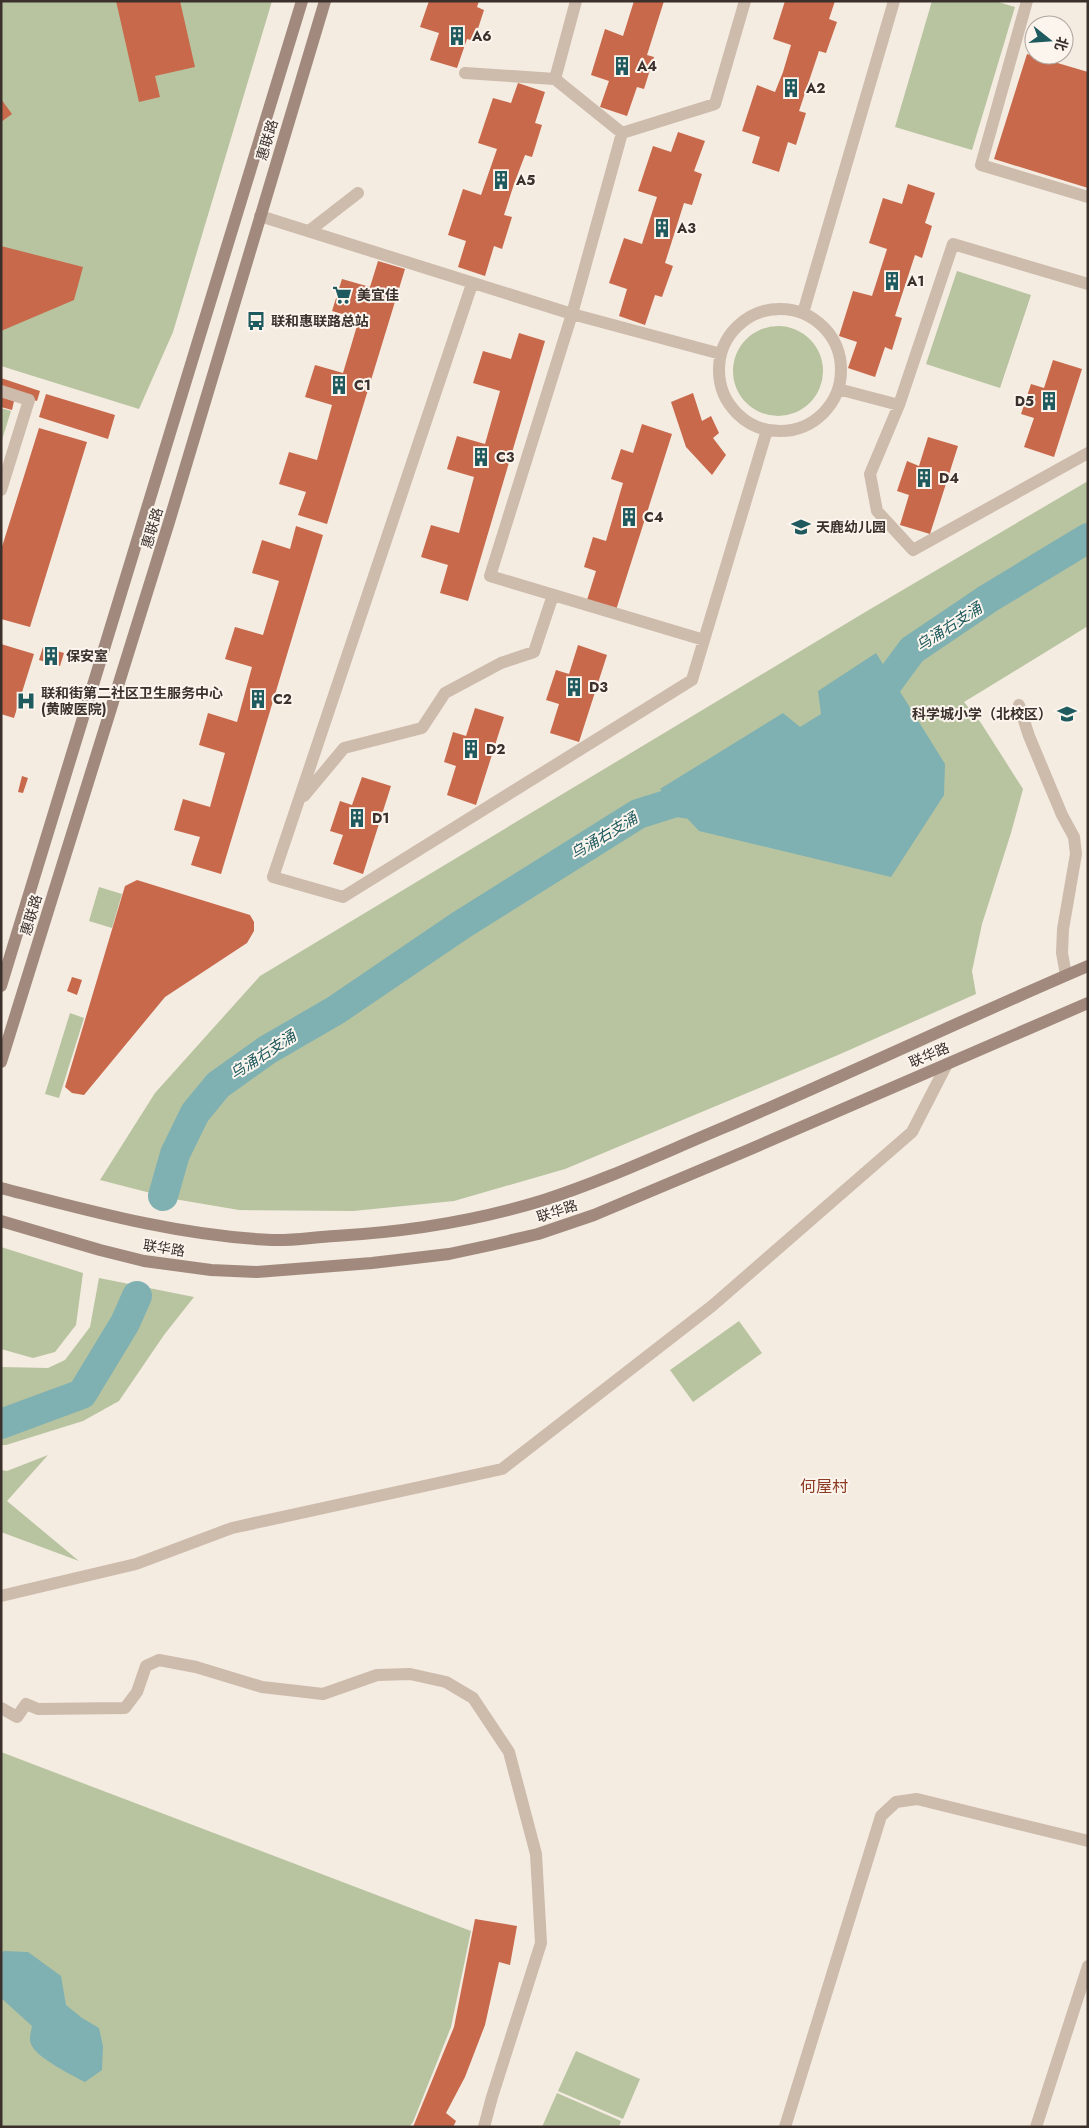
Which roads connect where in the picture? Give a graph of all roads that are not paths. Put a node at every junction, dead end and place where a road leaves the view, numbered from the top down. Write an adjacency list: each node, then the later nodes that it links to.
1 (302, 1): 31 (street, 惠联路)
2 (324, 1): 12 (street, 惠联路)
3 (576, 1): 8 (street)
4 (745, 1): 9 (street)
5 (894, 1): 16 (street)
6 (1027, 1): 11 (street)
7 (464, 73): 8 (street)
8 (555, 79): 9 (street)
9 (622, 133): 17 (street)
10 (358, 193): 13 (street)
11 (1088, 197)
12 (260, 216): 13 (street); 33 (street, 惠联路)
13 (310, 231): 14 (street)
14 (472, 284): 17 (street); 28 (street)
15 (1088, 284): 21 (street)
16 (803, 313): 18 (street); 19 (street)
17 (572, 314): 18 (street); 25 (street)
18 (721, 354): 22 (street)
19 (838, 389): 21 (street); 22 (street)
20 (1, 391): 24 (street)
21 (899, 404): 23 (street)
22 (767, 430): 26 (street)
23 (1088, 453)
24 (1, 490)
25 (553, 595): 26 (street); 28 (street)
26 (704, 640): 28 (street)
27 (1019, 705): 30 (street)
28 (300, 802)
29 (1088, 966): 30 (street)
30 (1066, 975): 35 (street)
31 (1, 986)
32 (1088, 1003): 34 (street, 联华路)
33 (1, 1062)
34 (947, 1064): 36 (street, 联华路); 37 (street)
35 (1, 1188)
36 (1, 1221)
37 (1, 1596)
38 (1, 1708): 41 (street)
39 (1088, 1841): 42 (street)
40 (1088, 1966): 43 (street)
41 (484, 2127)
42 (785, 2127)
43 (1036, 2127)

